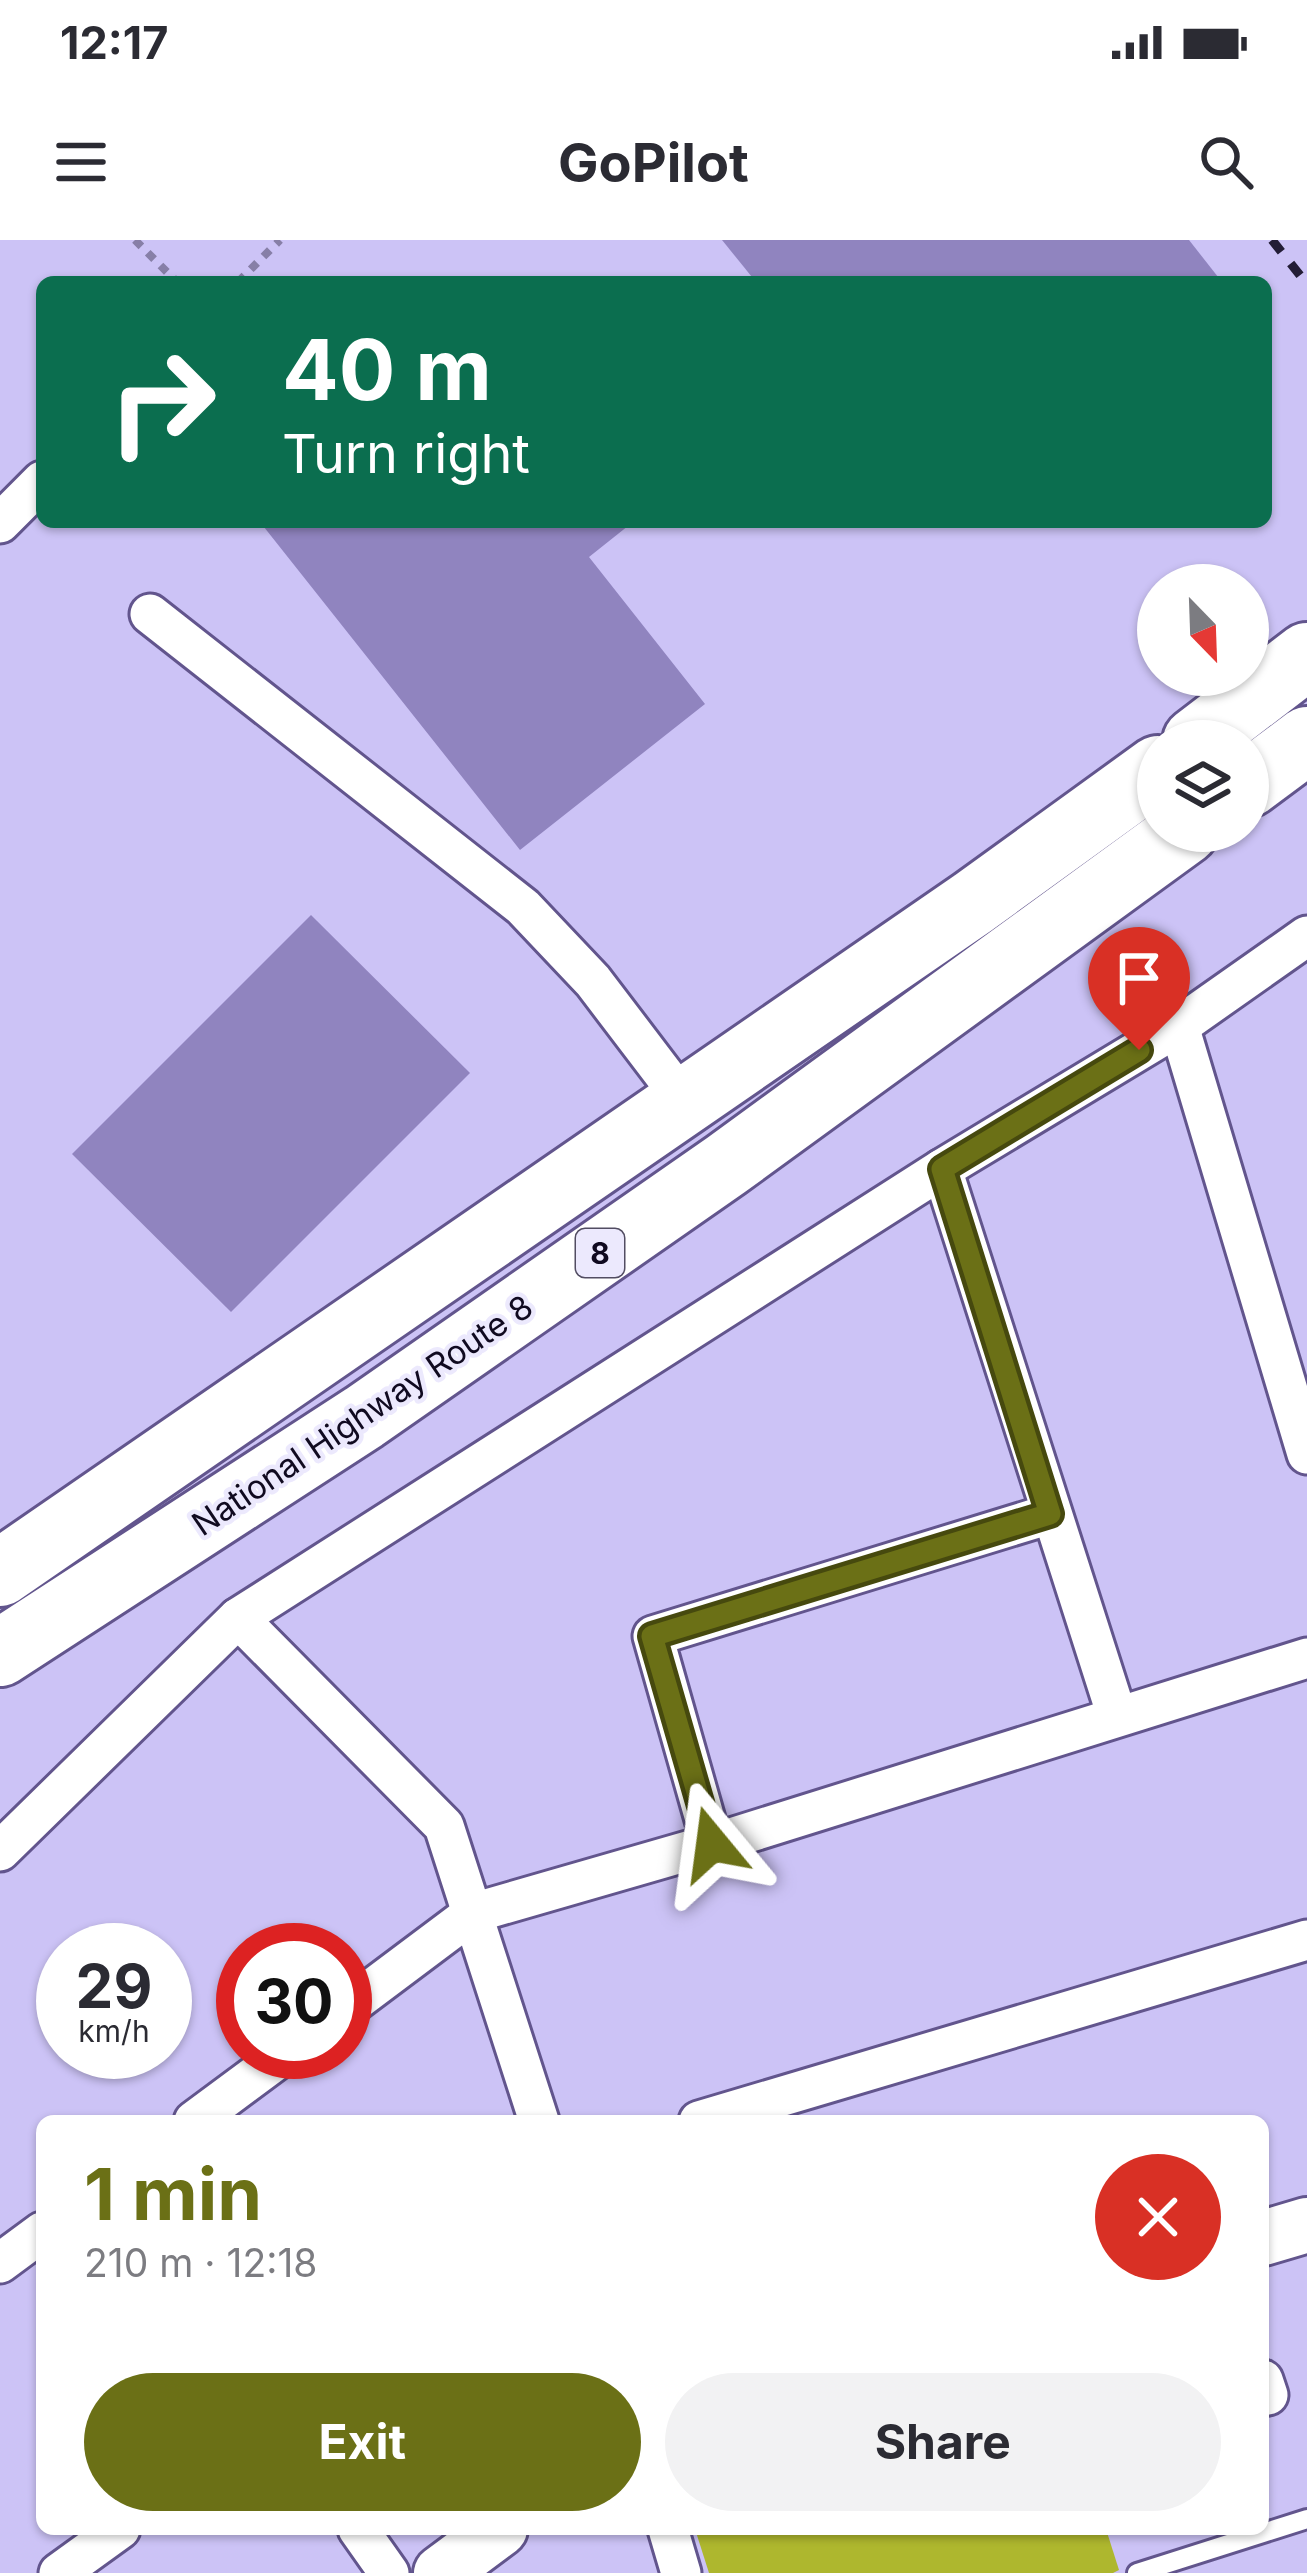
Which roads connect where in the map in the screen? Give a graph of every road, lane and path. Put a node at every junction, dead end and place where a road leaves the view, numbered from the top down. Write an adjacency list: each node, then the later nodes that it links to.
1 (135, 240): 3 (path)
2 (280, 240): 4 (path)
3 (171, 276)
4 (244, 276)
5 (36, 487): 6 (street)
6 (0, 523)
7 (150, 614): 16 (street)
8 (1307, 656): 9 (highway)
9 (1223, 720)
10 (1307, 740): 11 (highway)
11 (1269, 768)
12 (1137, 785): 16 (highway, 8)
13 (1156, 852): 22 (highway, National Highway Route 8 / 8)
14 (1307, 936): 15 (street)
15 (1179, 1026): 17 (street); 18 (street)
16 (685, 1102): 20 (highway, 8)
17 (942, 1169): 19 (street); 21 (street)
18 (1307, 1454)
19 (1050, 1514): 24 (street); 25 (street)
20 (0, 1573)
21 (238, 1618): 26 (street); 27 (street)
22 (0, 1653)
23 (1307, 1658): 24 (street)
24 (1117, 1716): 25 (street)
25 (712, 1844): 27 (street)
26 (0, 1851)
27 (473, 1913): 29 (street); 32 (street)
28 (1307, 1940): 33 (street)
29 (372, 1989)
30 (250, 2079): 31 (street)
31 (202, 2115)
32 (537, 2115)
33 (719, 2115)
34 (1307, 2225): 36 (street)
35 (36, 2236): 37 (street)
36 (1269, 2236)
37 (0, 2263)
38 (1307, 2519): 39 (lane)
39 (1269, 2531)
40 (112, 2535): 45 (street)
41 (362, 2535): 46 (street)
42 (492, 2535): 47 (street)
43 (670, 2535): 48 (street)
44 (1257, 2535): 49 (lane)
45 (59, 2573)
46 (389, 2573)
47 (441, 2573)
48 (681, 2573)
49 (1137, 2573)

